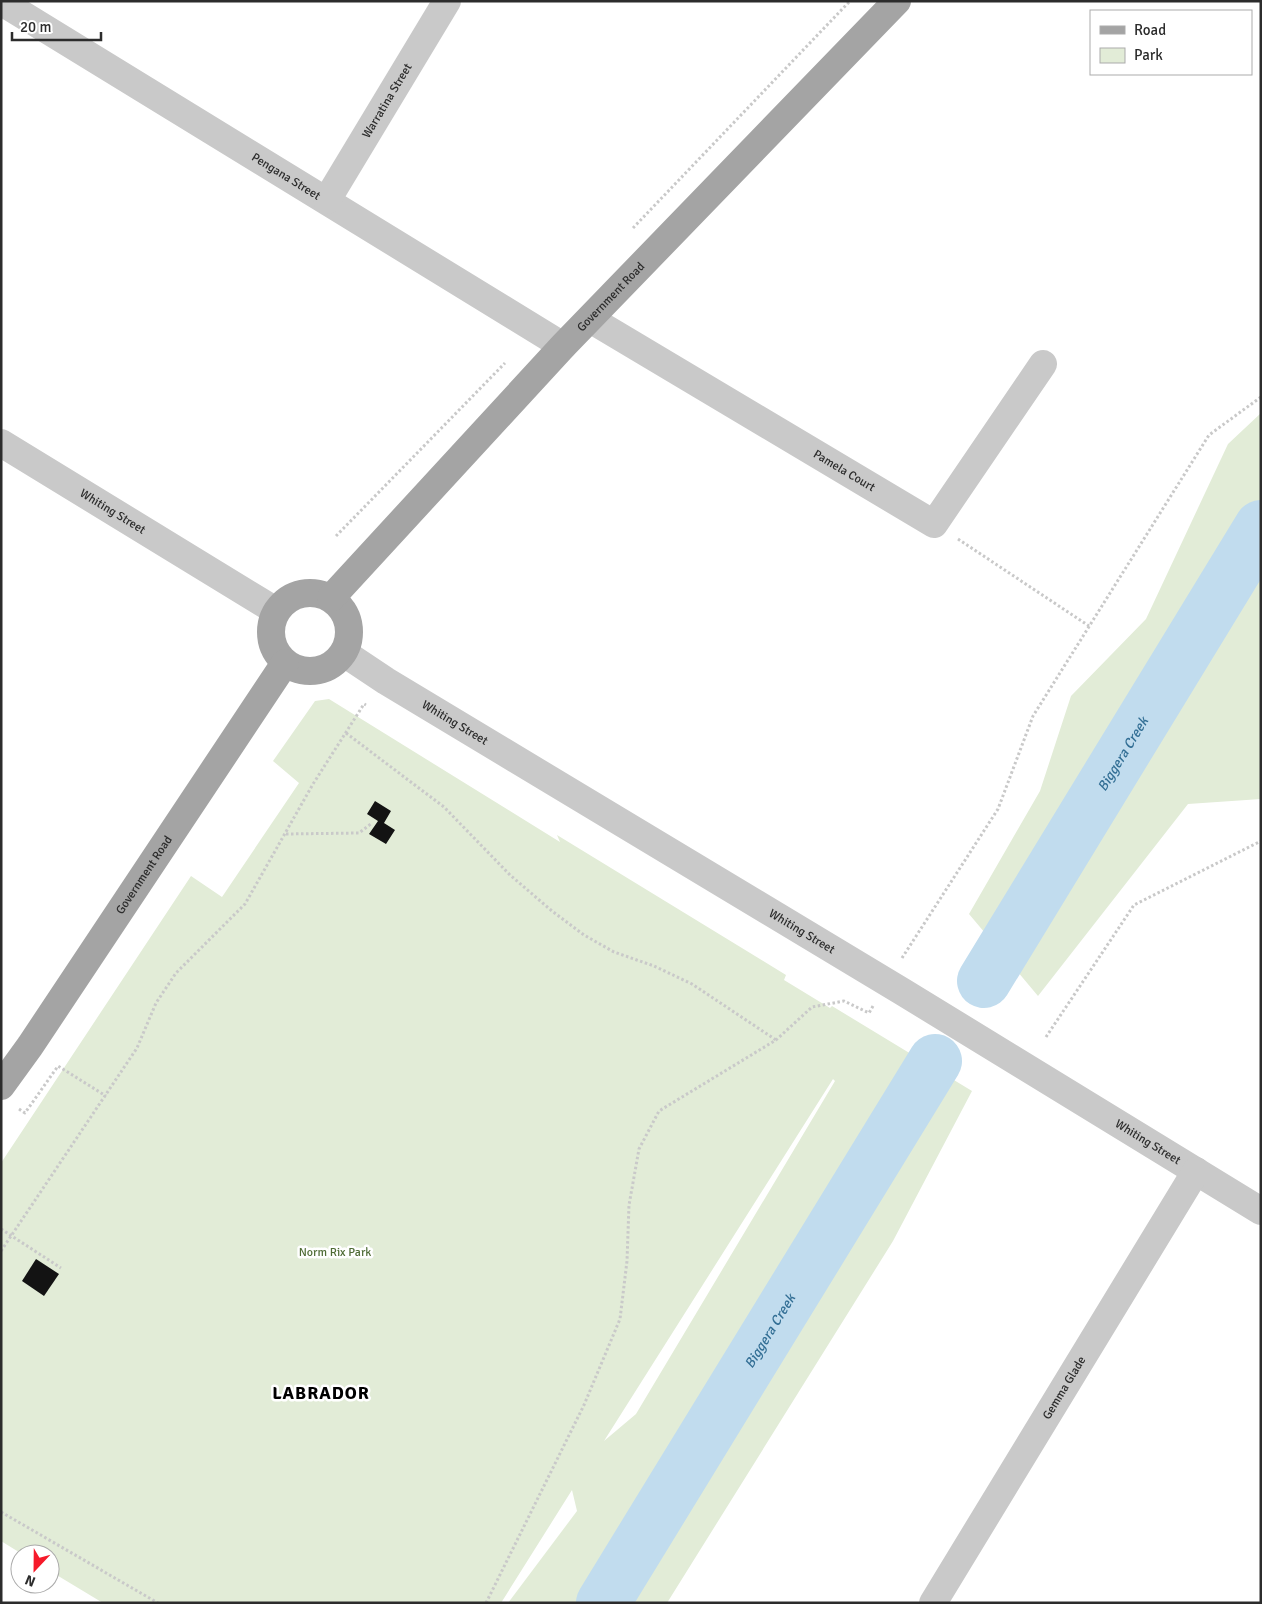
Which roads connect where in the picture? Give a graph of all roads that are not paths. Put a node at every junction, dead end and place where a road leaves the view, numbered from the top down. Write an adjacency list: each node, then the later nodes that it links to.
1 (447, 1): 4 (street, Warratina Street)
2 (897, 1): 5 (main road, Government Road)
3 (8, 9): 4 (street, Pengana Street)
4 (327, 200): 6 (street, Pengana Street)
5 (590, 319): 6 (main road, Government Road); 7 (street, Pamela Court)
6 (563, 346): 9 (main road, Government Road)
7 (1043, 364)
8 (1, 443): 10 (street, Whiting Street)
9 (330, 598): 10 (main road); 11 (main road)
10 (276, 611): 12 (main road)
11 (344, 653): 12 (main road); 14 (street, Whiting Street)
12 (286, 663): 13 (main road, Government Road)
13 (8, 1096)
14 (1196, 1172): 15 (street, Whiting Street); 16 (street, Gemma Glade)
15 (1261, 1211)
16 (933, 1603)

